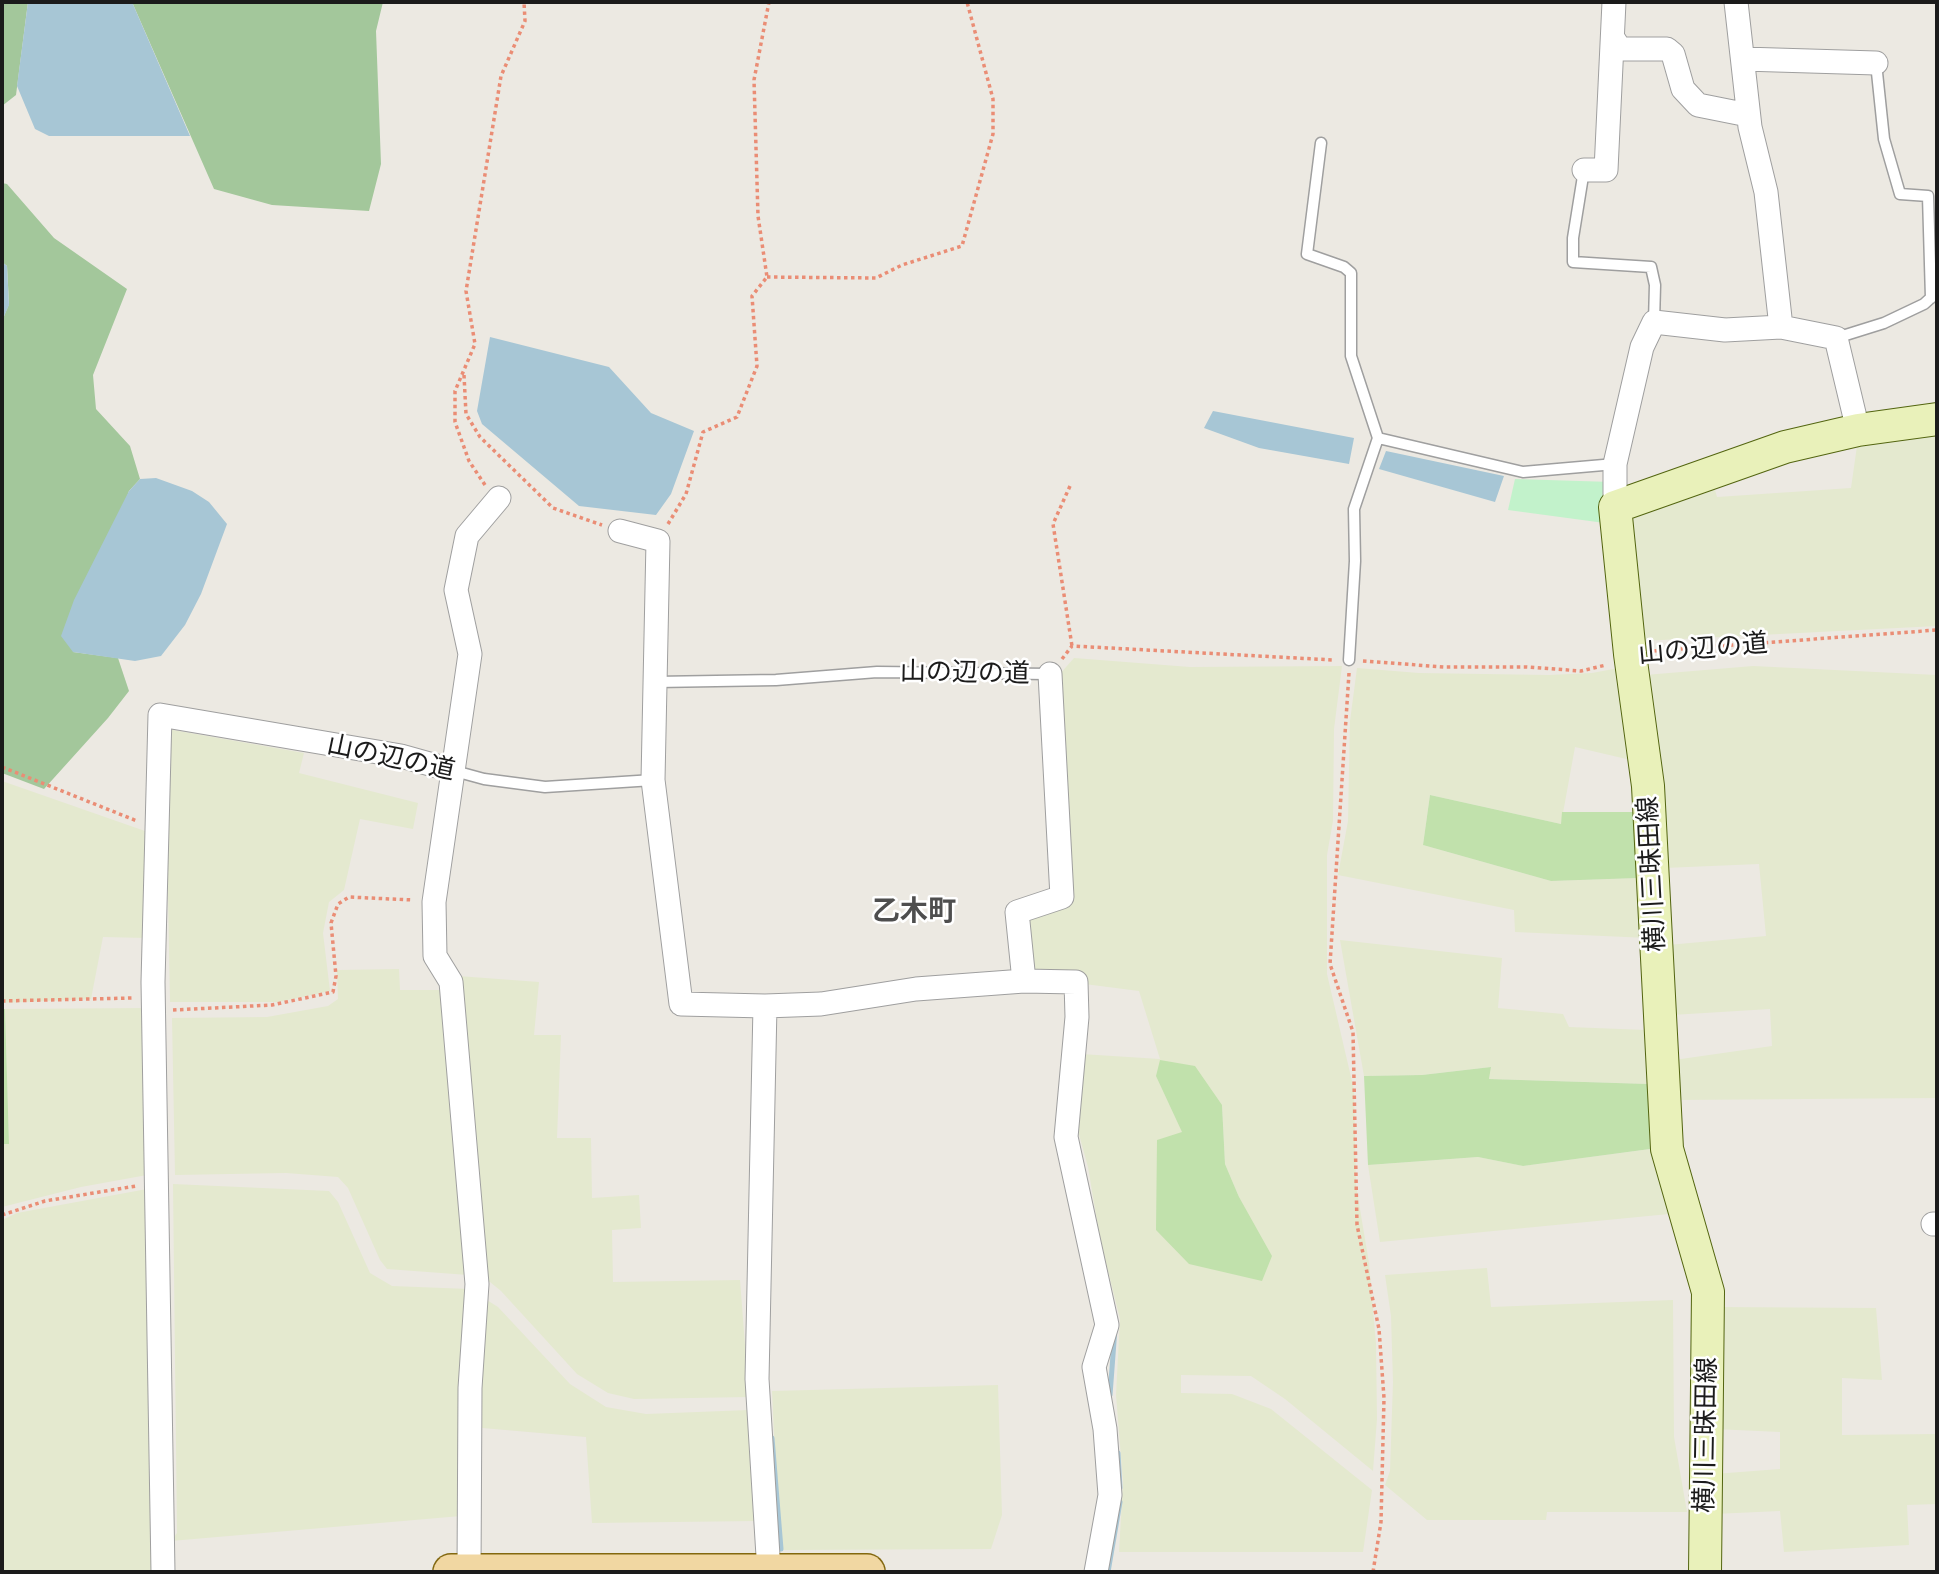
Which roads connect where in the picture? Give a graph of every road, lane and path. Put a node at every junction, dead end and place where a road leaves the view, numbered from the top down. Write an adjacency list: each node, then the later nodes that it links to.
1 (524, 2): 17 (path)
2 (769, 2): 12 (path)
3 (967, 2): 12 (path)
4 (1614, 2): 6 (street)
5 (1737, 2): 7 (street)
6 (1613, 38): 9 (street); 11 (street)
7 (1742, 59): 8 (street); 9 (street)
8 (1876, 63): 13 (lane)
9 (1748, 115): 15 (street)
10 (1321, 143): 20 (lane)
11 (1584, 170): 14 (lane)
12 (767, 276): 26 (path)
13 (1934, 295): 16 (lane)
14 (1654, 322): 15 (street); 21 (street)
15 (1782, 327): 16 (street)
16 (1836, 338): 19 (street)
17 (464, 374): 23 (path); 25 (path)
18 (1937, 419): 19 (main road)
19 (1858, 430): 24 (main road)
20 (1378, 439): 21 (lane); 30 (lane)
21 (1615, 464): 24 (street)
22 (1070, 486): 28 (path)
23 (499, 498): 34 (street)
24 (1615, 507): 29 (main road, 横川三昧田線)
25 (620, 531): 26 (street)
26 (658, 541): 32 (street)
27 (1937, 630): 29 (path, 山の辺の道)
28 (1072, 646): 30 (path, 山の辺の道); 31 (path, 山の辺の道)
29 (1630, 654): 30 (path, 山の辺の道); 50 (main road, 横川三昧田線)
30 (1349, 660): 49 (path)
31 (1050, 674): 32 (lane, 山の辺の道); 38 (street)
32 (656, 682): 35 (street)
33 (2, 767): 36 (path)
34 (451, 770): 35 (lane, 山の辺の道); 36 (street, 山の辺の道); 37 (street)
35 (653, 780): 41 (street)
36 (156, 828): 40 (street)
37 (434, 902): 40 (path); 44 (street)
38 (1024, 981): 41 (street); 48 (street)
39 (2, 1001): 40 (path)
40 (154, 1004): 42 (street)
41 (765, 1006): 46 (street)
42 (157, 1182): 43 (path); 45 (street)
43 (2, 1215)
44 (460, 1571): 46 (main road)
45 (163, 1572)
46 (769, 1572): 47 (main road)
47 (867, 1572)
48 (1096, 1572)
49 (1373, 1572)
50 (1705, 1572)

